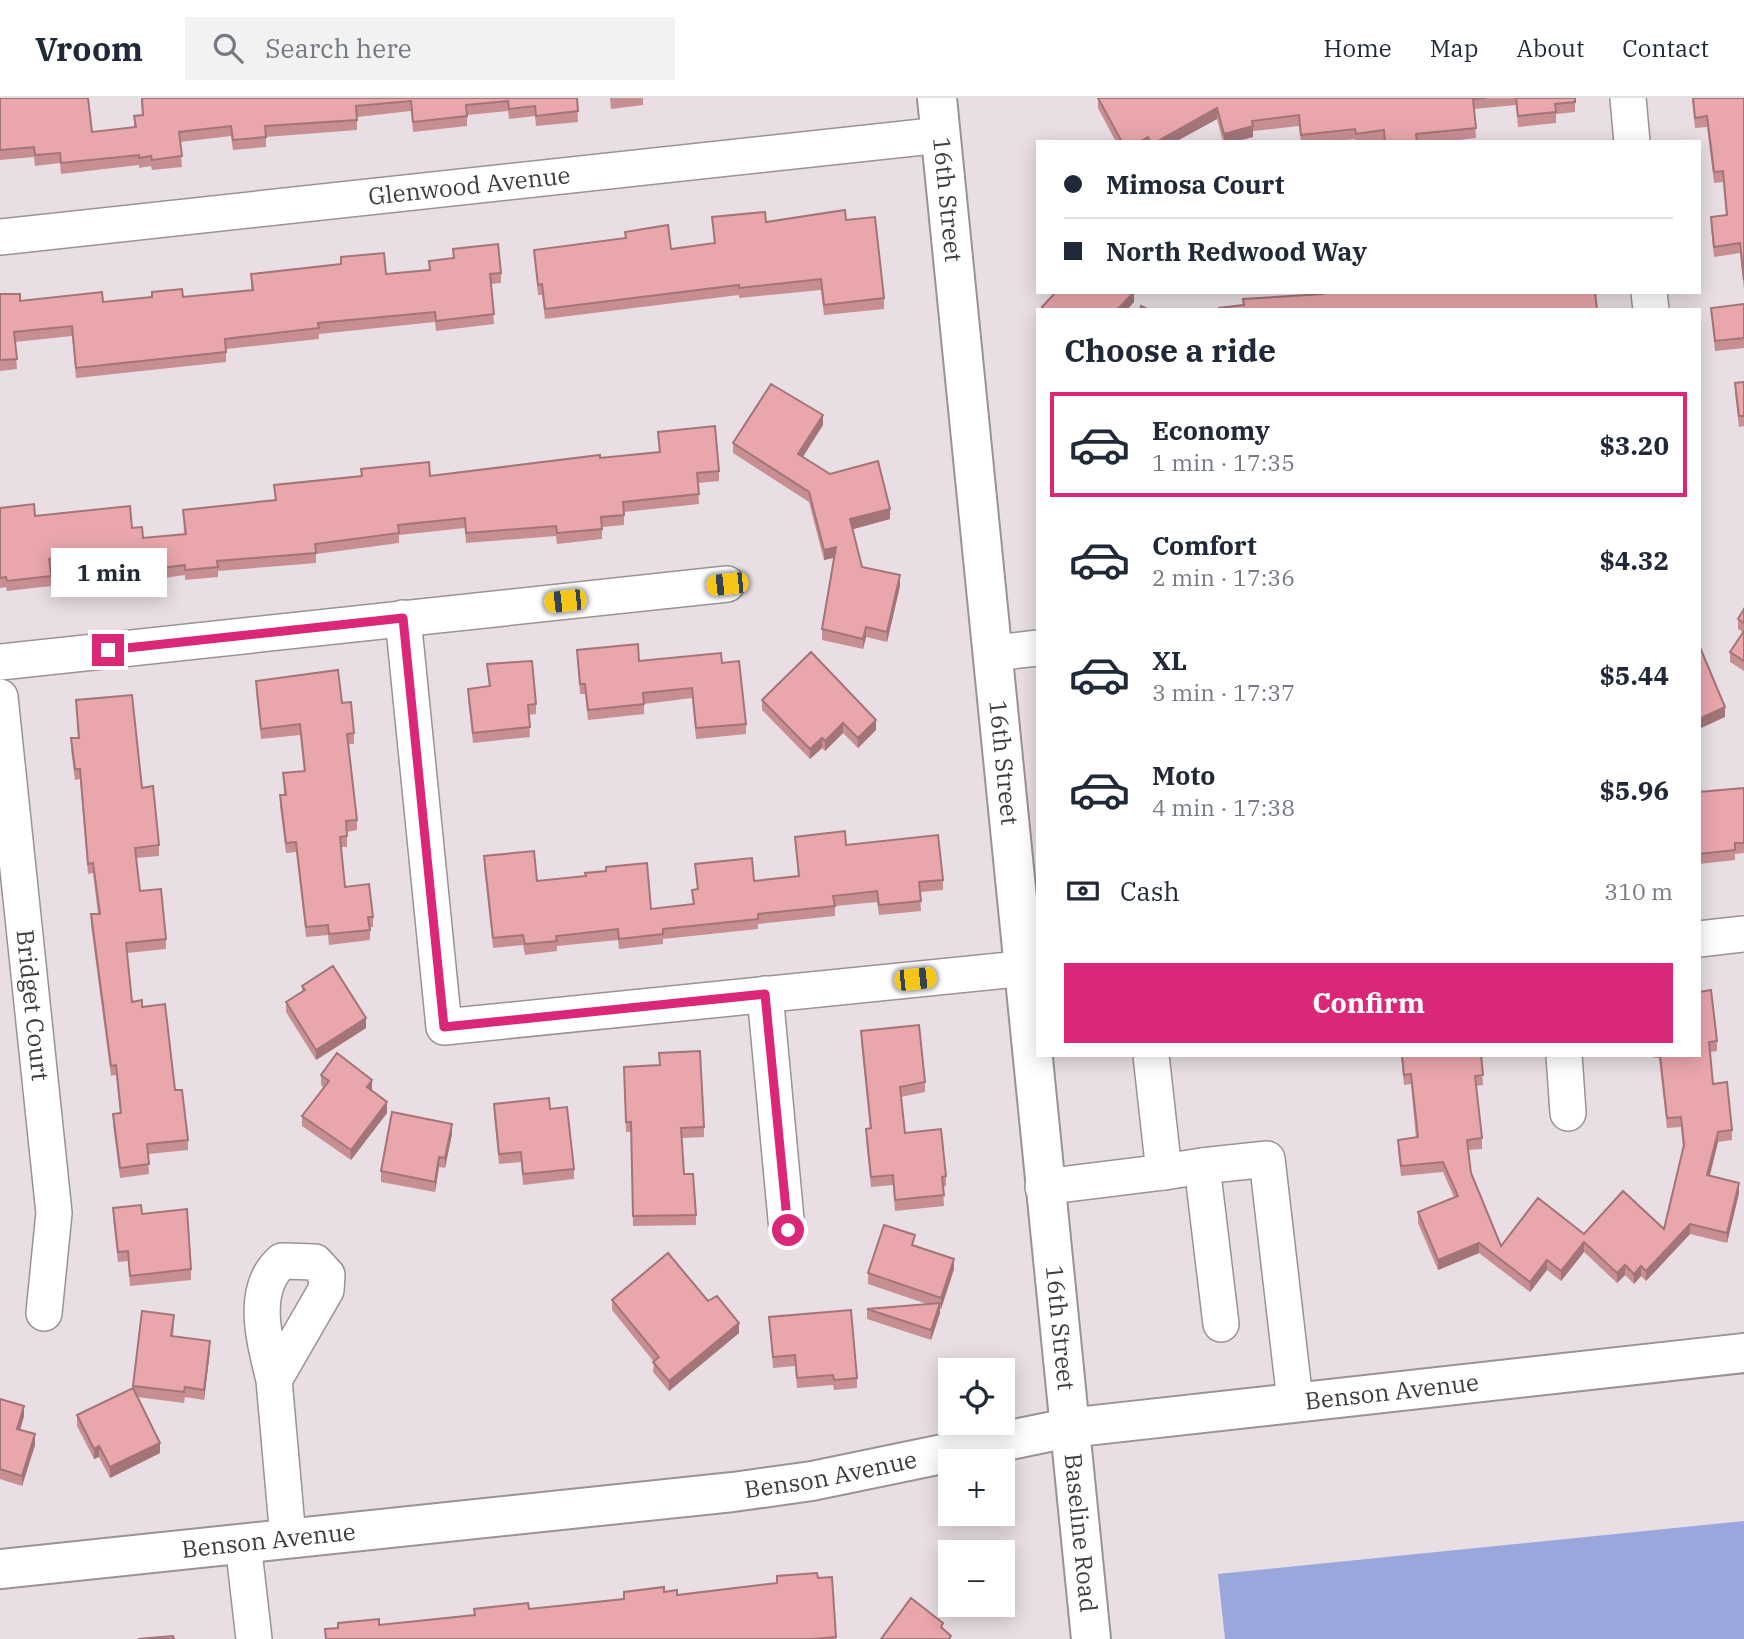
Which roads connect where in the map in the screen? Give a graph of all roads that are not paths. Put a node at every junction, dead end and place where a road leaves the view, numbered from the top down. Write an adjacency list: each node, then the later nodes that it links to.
1 (937, 98): 3 (main road, 16th Street)
2 (1628, 98): 4 (street)
3 (941, 135): 5 (street, Glenwood Avenue); 9 (main road, 16th Street)
4 (1632, 140)
5 (0, 237)
6 (727, 584): 7 (street)
7 (403, 618): 10 (street); 15 (street)
8 (1036, 648): 9 (street)
9 (994, 653): 14 (main road, 16th Street)
10 (0, 662)
11 (0, 697): 23 (street, Bridget Court)
12 (1744, 934): 13 (street)
13 (1701, 939)
14 (1030, 967): 15 (street); 21 (main road, 16th Street)
15 (765, 994): 22 (street)
16 (1151, 1057): 20 (street)
17 (1564, 1057): 18 (street)
18 (1568, 1113)
19 (1202, 1166): 20 (street); 24 (street); 27 (street)
20 (1164, 1171): 21 (street)
21 (1043, 1187): 28 (main road, 16th Street)
22 (788, 1230)
23 (44, 1313)
24 (1220, 1324)
25 (1744, 1353): 27 (main road, Benson Avenue)
26 (274, 1380): 29 (street)
27 (1295, 1401): 28 (main road, Benson Avenue)
28 (1068, 1427): 29 (main road, Benson Avenue); 33 (main road, Baseline Road)
29 (288, 1538): 30 (main road, Benson Avenue)
30 (243, 1543): 31 (main road, Benson Avenue); 32 (street)
31 (0, 1569)
32 (254, 1639)
33 (1091, 1639)

